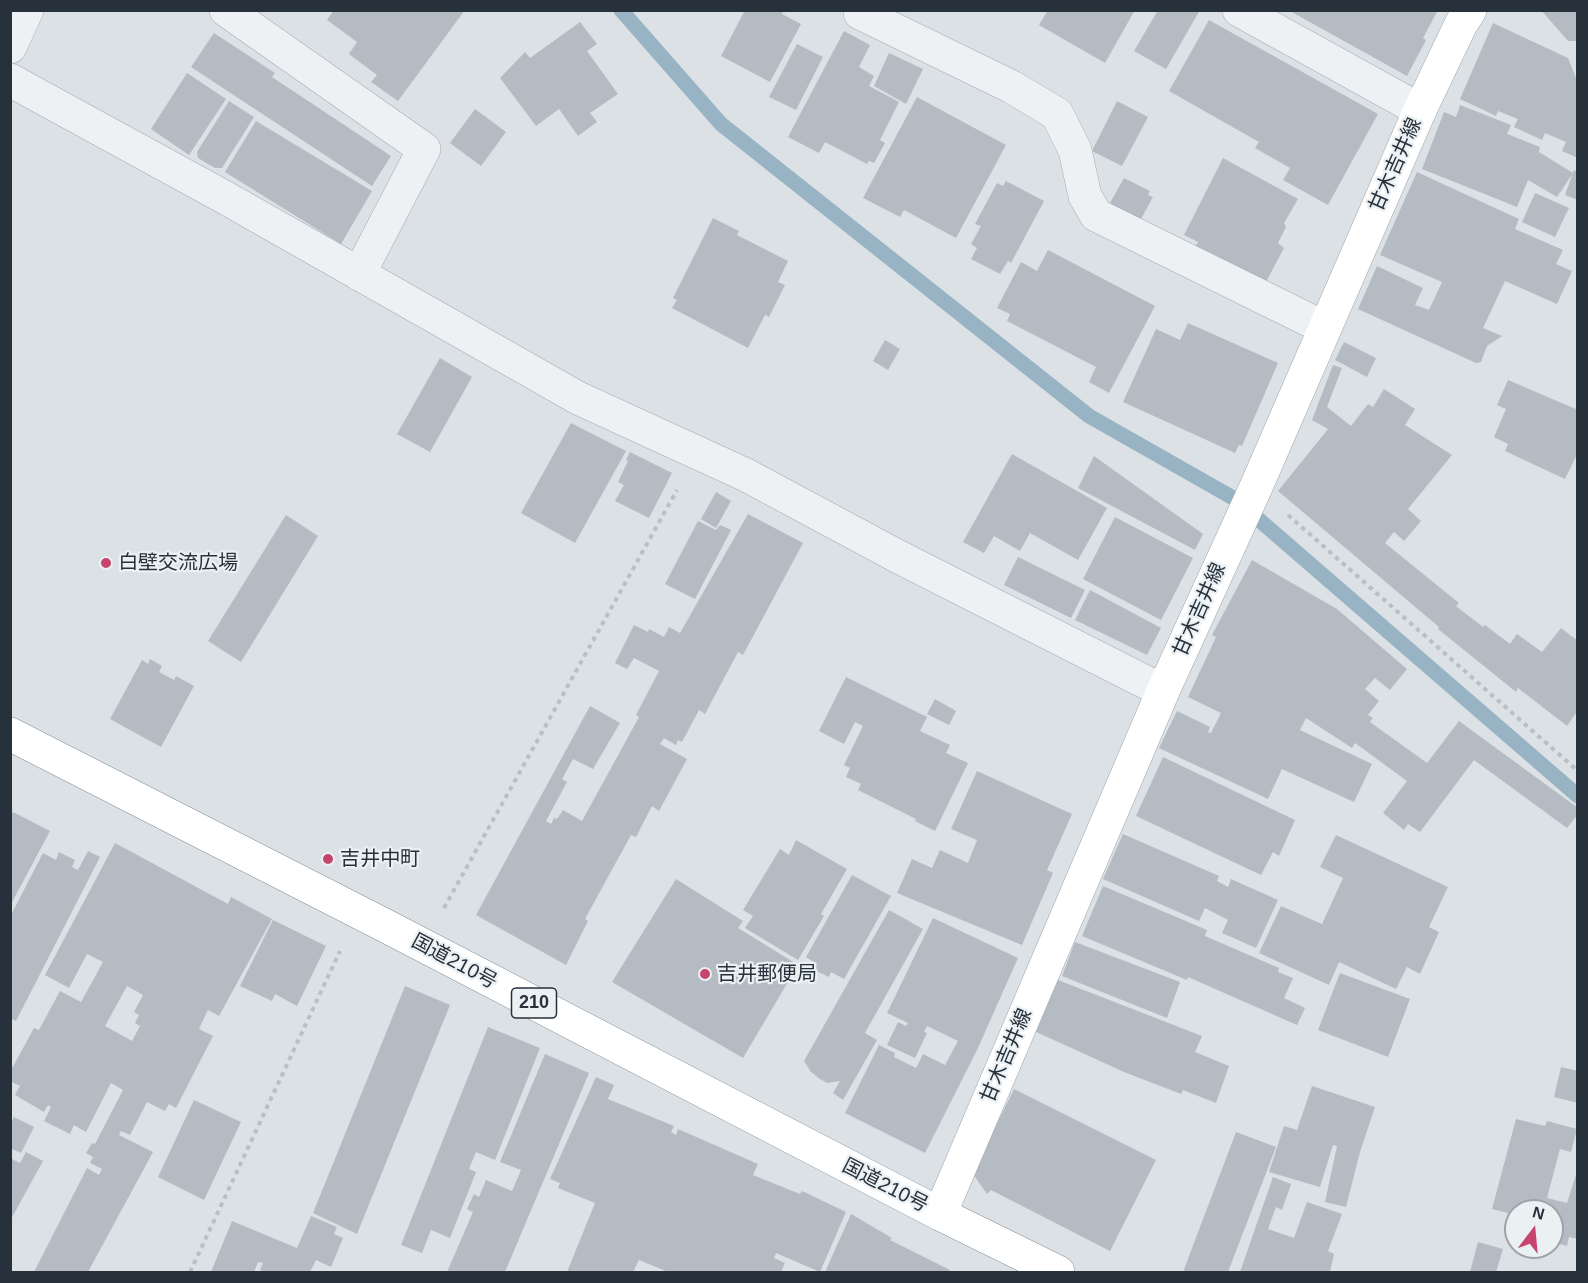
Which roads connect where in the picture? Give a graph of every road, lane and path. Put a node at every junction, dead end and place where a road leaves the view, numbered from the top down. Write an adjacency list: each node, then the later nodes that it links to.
1 (27, 10): 6 (street)
2 (226, 10): 9 (street)
3 (1239, 10): 8 (street)
4 (1470, 10): 8 (main road, 甘木吉井線)
5 (860, 13): 10 (street)
6 (10, 47)
7 (10, 80): 9 (street)
8 (1420, 110): 10 (main road, 甘木吉井線)
9 (359, 274): 11 (street)
10 (1325, 328): 12 (main road, 甘木吉井線)
11 (698, 453): 13 (street); 17 (path)
12 (1256, 487): 13 (main road, 甘木吉井線); 15 (path)
13 (1163, 691): 18 (main road, 甘木吉井線)
14 (10, 734): 16 (main road, 国道210号 / 210)
15 (1578, 771)
16 (358, 912): 17 (main road, 国道210号 / 210); 19 (path)
17 (423, 946): 18 (main road, 国道210号 / 210)
18 (940, 1214): 20 (main road, 国道210号 / 210)
19 (190, 1272)
20 (1058, 1272)

